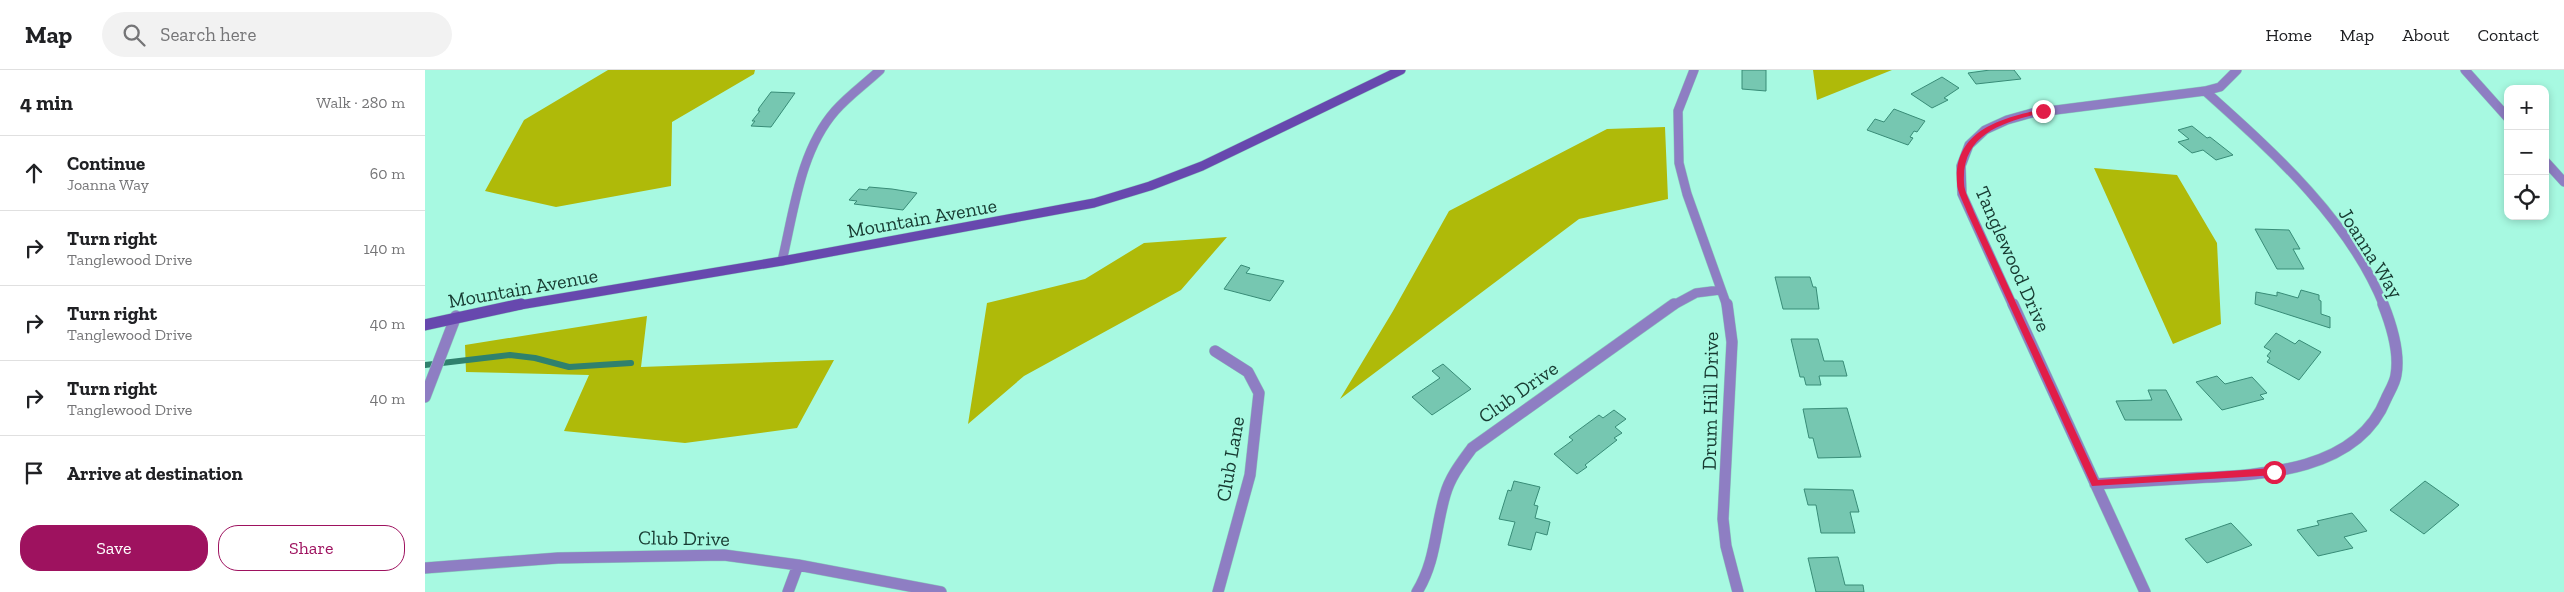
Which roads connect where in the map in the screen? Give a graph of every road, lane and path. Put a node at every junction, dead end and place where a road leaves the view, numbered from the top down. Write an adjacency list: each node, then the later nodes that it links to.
1 (879, 70): 10 (street)
2 (1401, 70): 10 (main road, Mountain Avenue)
3 (1694, 70): 11 (street, Drum Hill Drive)
4 (2237, 70): 6 (street, Tanglewood Drive)
5 (2465, 70): 7 (street)
6 (2205, 91): 16 (street, Tanglewood Drive); 16 (street, Joanna Way)
7 (2504, 114)
8 (2549, 165): 9 (street)
9 (2563, 180)
10 (782, 261): 12 (main road, Mountain Avenue)
11 (1720, 290): 22 (street, Club Drive); 23 (street, Drum Hill Drive)
12 (456, 316): 13 (main road, Mountain Avenue); 15 (street)
13 (425, 325)
14 (1215, 351): 21 (street, Club Lane)
15 (425, 397)
16 (2095, 484): 24 (street, Tanglewood Drive)
17 (798, 565): 18 (street, Club Drive); 19 (street); 20 (street, Club Drive)
18 (425, 568)
19 (788, 592)
20 (941, 592)
21 (1218, 592)
22 (1417, 592)
23 (1739, 592)
24 (2145, 592)

